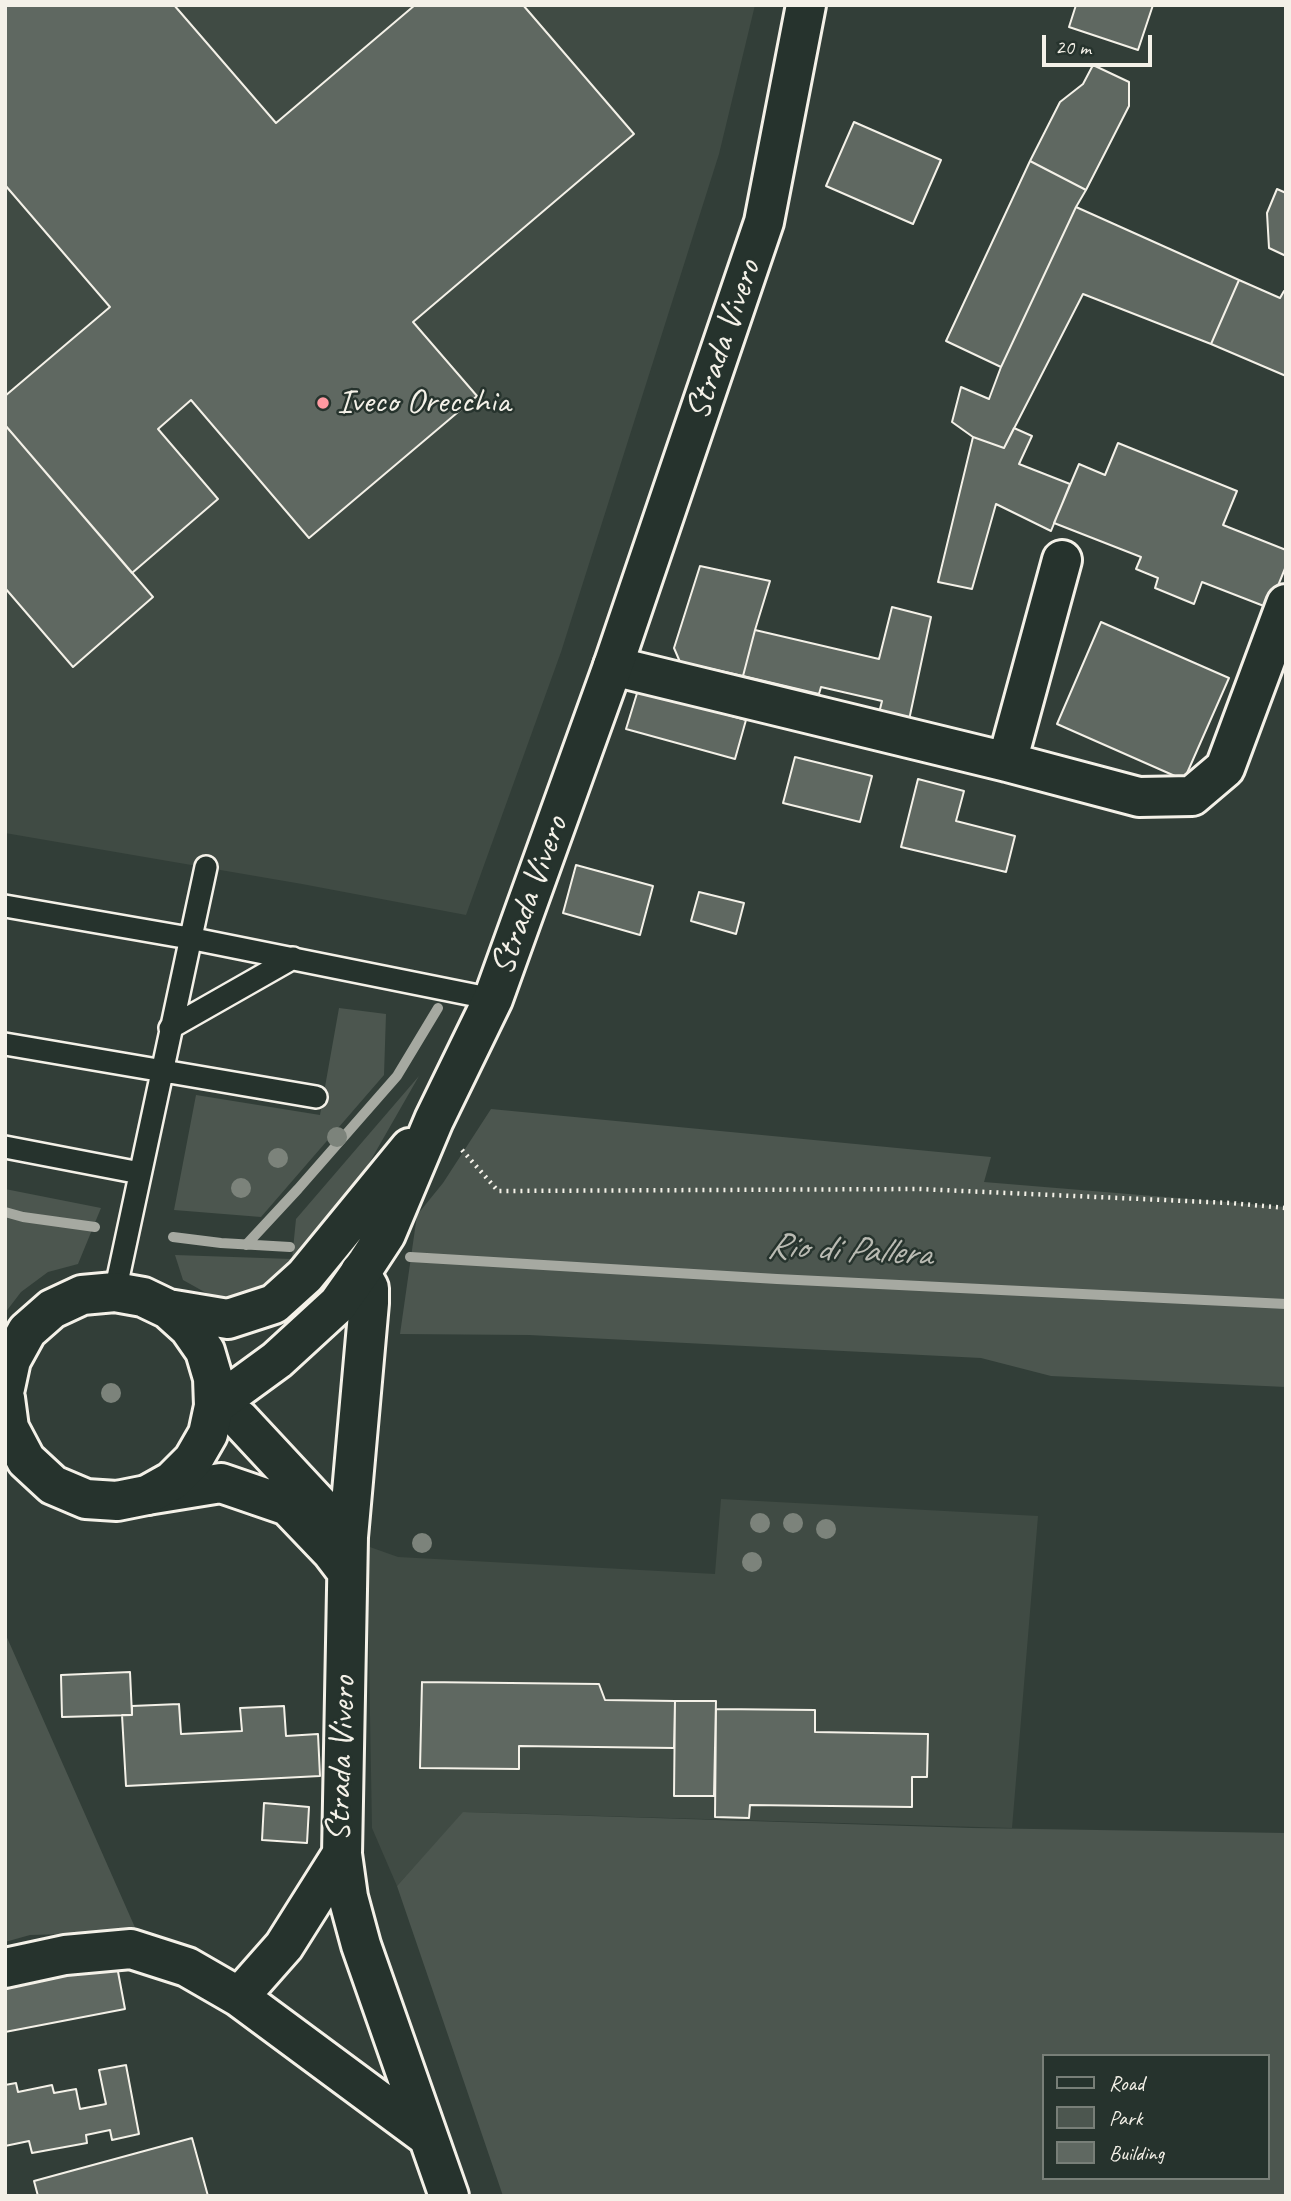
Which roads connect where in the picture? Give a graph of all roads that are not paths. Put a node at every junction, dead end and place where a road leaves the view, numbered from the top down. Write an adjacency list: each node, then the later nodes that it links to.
1 (806, 5): 4 (street, Strada Vivero)
2 (1062, 560): 5 (street)
3 (1286, 604): 5 (street)
4 (613, 666): 5 (street); 10 (street, Strada Vivero)
5 (1007, 762)
6 (206, 867): 8 (lane)
7 (5, 906): 8 (lane)
8 (190, 938): 9 (lane); 11 (lane)
9 (293, 958): 10 (lane); 11 (lane)
10 (493, 999): 15 (street, Strada Vivero)
11 (170, 1028): 13 (lane)
12 (5, 1044): 13 (lane)
13 (161, 1072): 14 (lane); 17 (lane)
14 (316, 1097)
15 (434, 1119): 18 (street, Strada Vivero); 20 (street, Strada Vivero)
16 (5, 1147): 17 (lane)
17 (140, 1173): 19 (lane)
18 (360, 1272): 23 (street, Strada Vivero); 27 (street, Strada Vivero)
19 (115, 1292): 20 (street); 21 (street)
20 (168, 1309): 23 (street)
21 (5, 1388)
22 (5, 1398): 26 (street)
23 (214, 1406): 25 (street); 27 (street)
24 (5, 1481): 26 (street)
25 (147, 1495): 26 (street); 27 (street)
26 (86, 1499)
27 (347, 1555): 28 (street, Strada Vivero)
28 (342, 1854): 30 (street, Strada Vivero); 31 (street)
29 (5, 1968): 30 (street)
30 (239, 1997): 31 (street)
31 (428, 2137): 32 (street)
32 (449, 2196)

